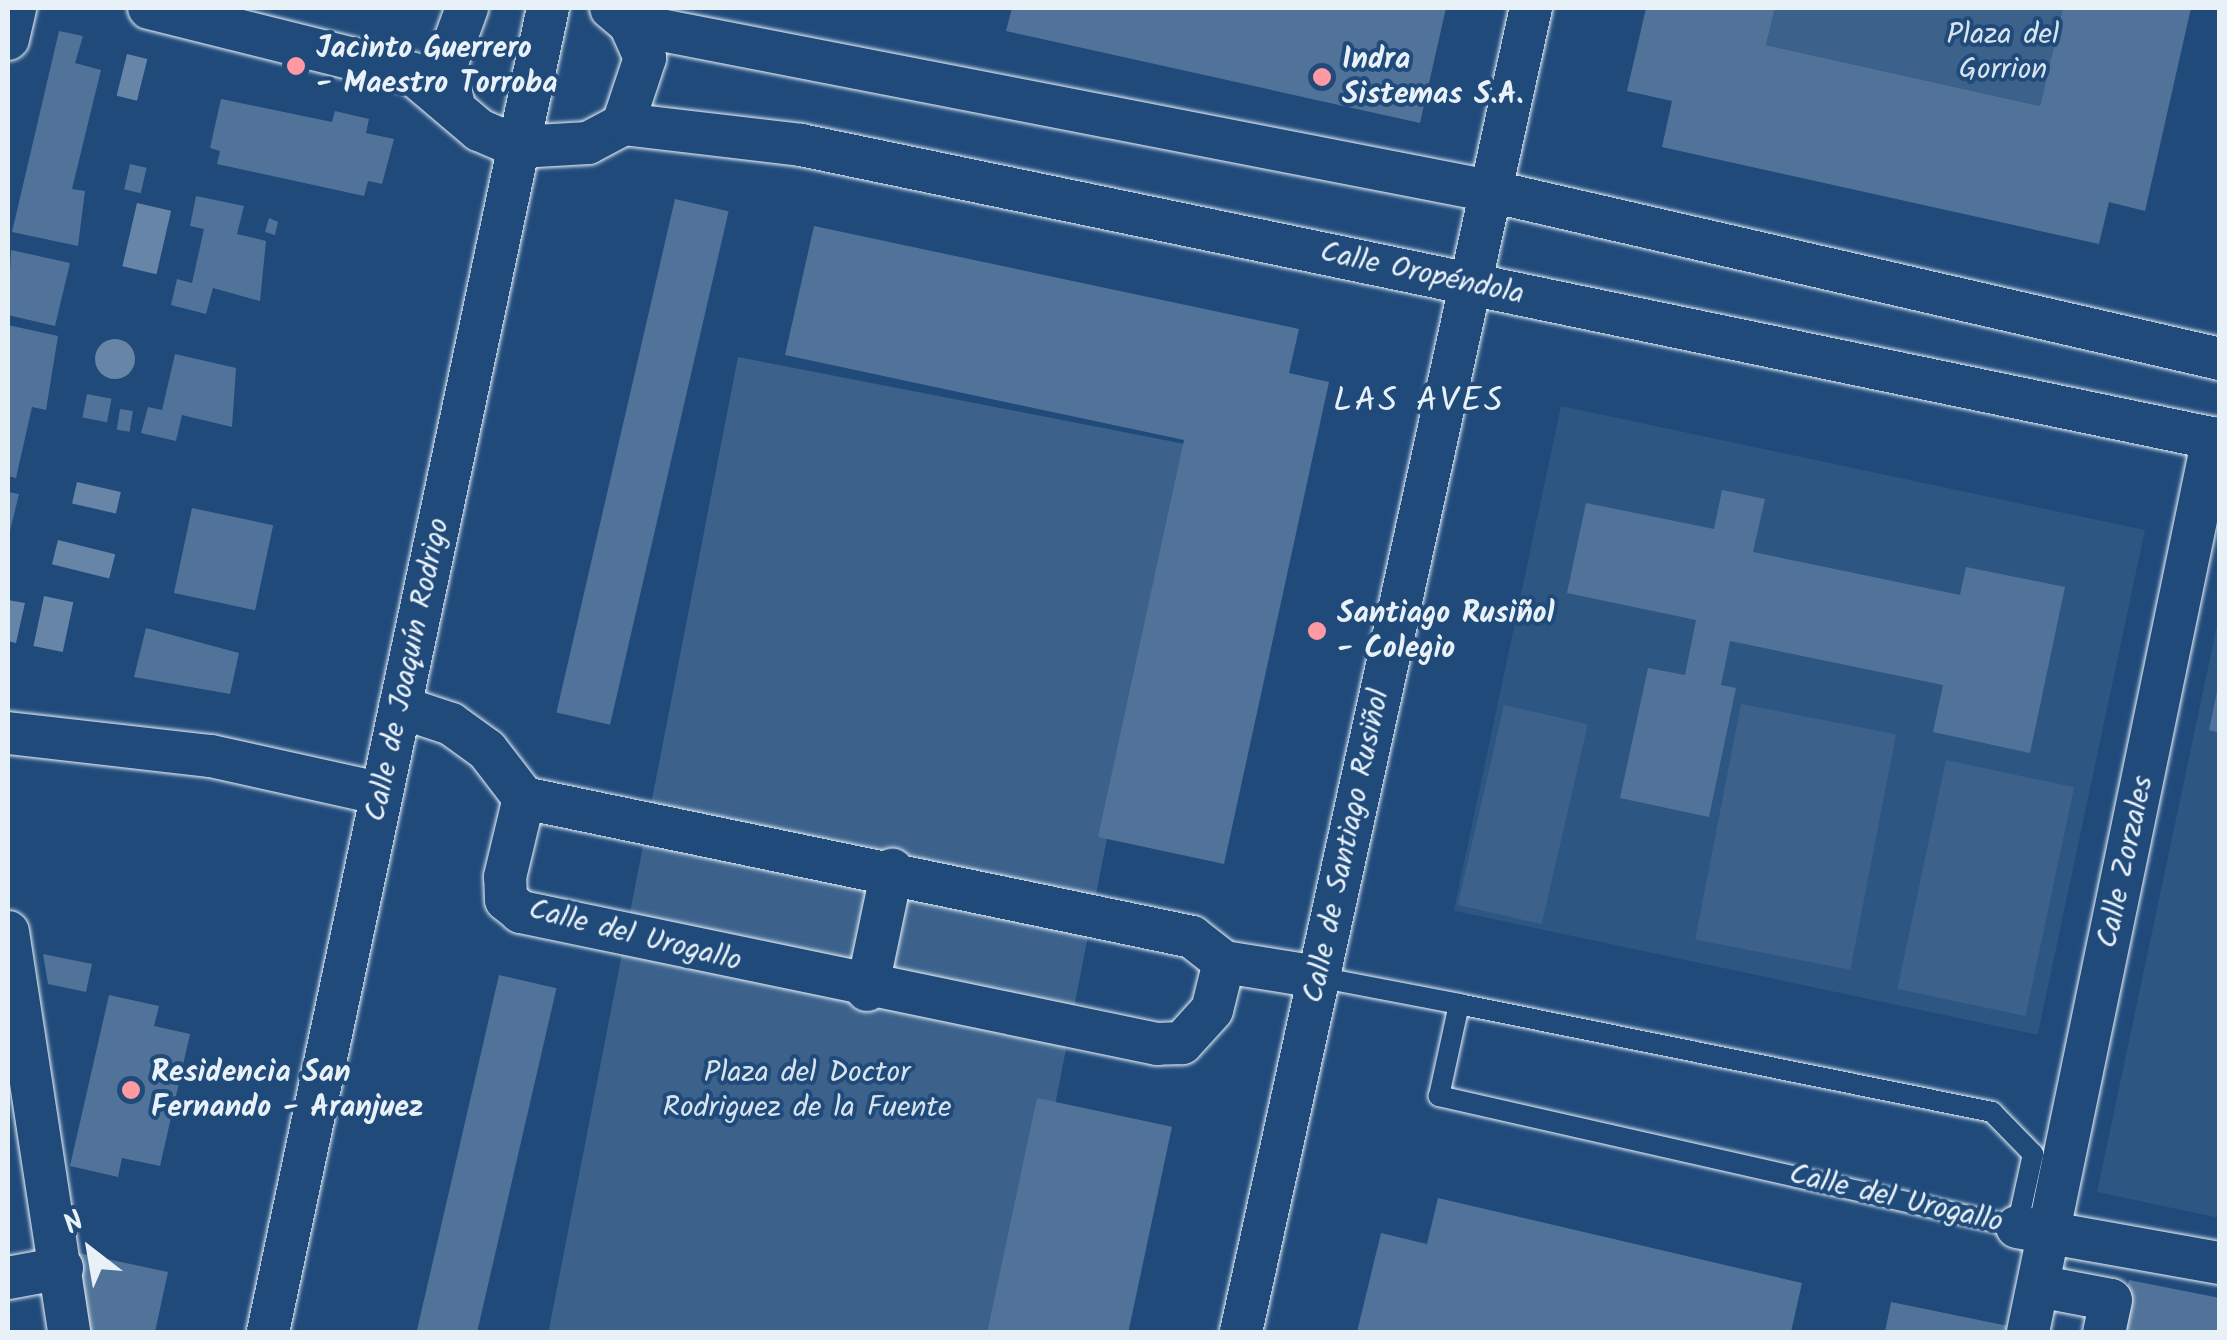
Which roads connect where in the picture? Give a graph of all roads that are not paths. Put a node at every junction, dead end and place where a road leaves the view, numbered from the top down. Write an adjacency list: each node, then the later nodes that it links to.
1 (15, 8): 7 (street)
2 (149, 8): 8 (street)
3 (467, 8): 8 (street)
4 (548, 8): 10 (street, Calle de Joaquín Rodrigo)
5 (1531, 8): 11 (street, Calle de Santiago Rusiñol)
6 (621, 16): 9 (street); 11 (street)
7 (8, 38)
8 (454, 106): 10 (street)
9 (622, 124): 10 (street, Calle Oropéndola); 12 (street, Calle Oropéndola)
10 (519, 147): 15 (street, Calle de Joaquín Rodrigo)
11 (1490, 191): 12 (street, Calle de Santiago Rusiñol); 13 (street)
12 (1470, 284): 14 (street, Calle Oropéndola); 22 (street, Calle de Santiago Rusiñol)
13 (2220, 358)
14 (2216, 439): 25 (street, Calle Zorzales)
15 (400, 707): 17 (street, Calle de Joaquín Rodrigo); 18 (street)
16 (8, 733): 17 (street)
17 (382, 794): 31 (street, Calle de Joaquín Rodrigo)
18 (524, 798): 19 (street, Calle del Urogallo); 23 (street, Calle del Urogallo)
19 (892, 870): 21 (street, Calle del Urogallo); 23 (street)
20 (8, 932): 27 (street)
21 (1224, 962): 22 (street, Calle del Urogallo); 23 (street, Calle del Urogallo)
22 (1318, 977): 24 (lane, Calle del Urogallo); 32 (street, Calle de Santiago Rusiñol)
23 (866, 990)
24 (1460, 1004): 25 (lane, Calle del Urogallo); 25 (lane, Calle del Urogallo)
25 (2034, 1232): 26 (street); 29 (street, Calle Zorzales)
26 (2220, 1263)
27 (62, 1268): 28 (street); 30 (street)
28 (8, 1278)
29 (2038, 1286): 33 (street, Calle Zorzales); 34 (street)
30 (69, 1332)
31 (268, 1332)
32 (1240, 1332)
33 (2028, 1332)
34 (2104, 1332)

